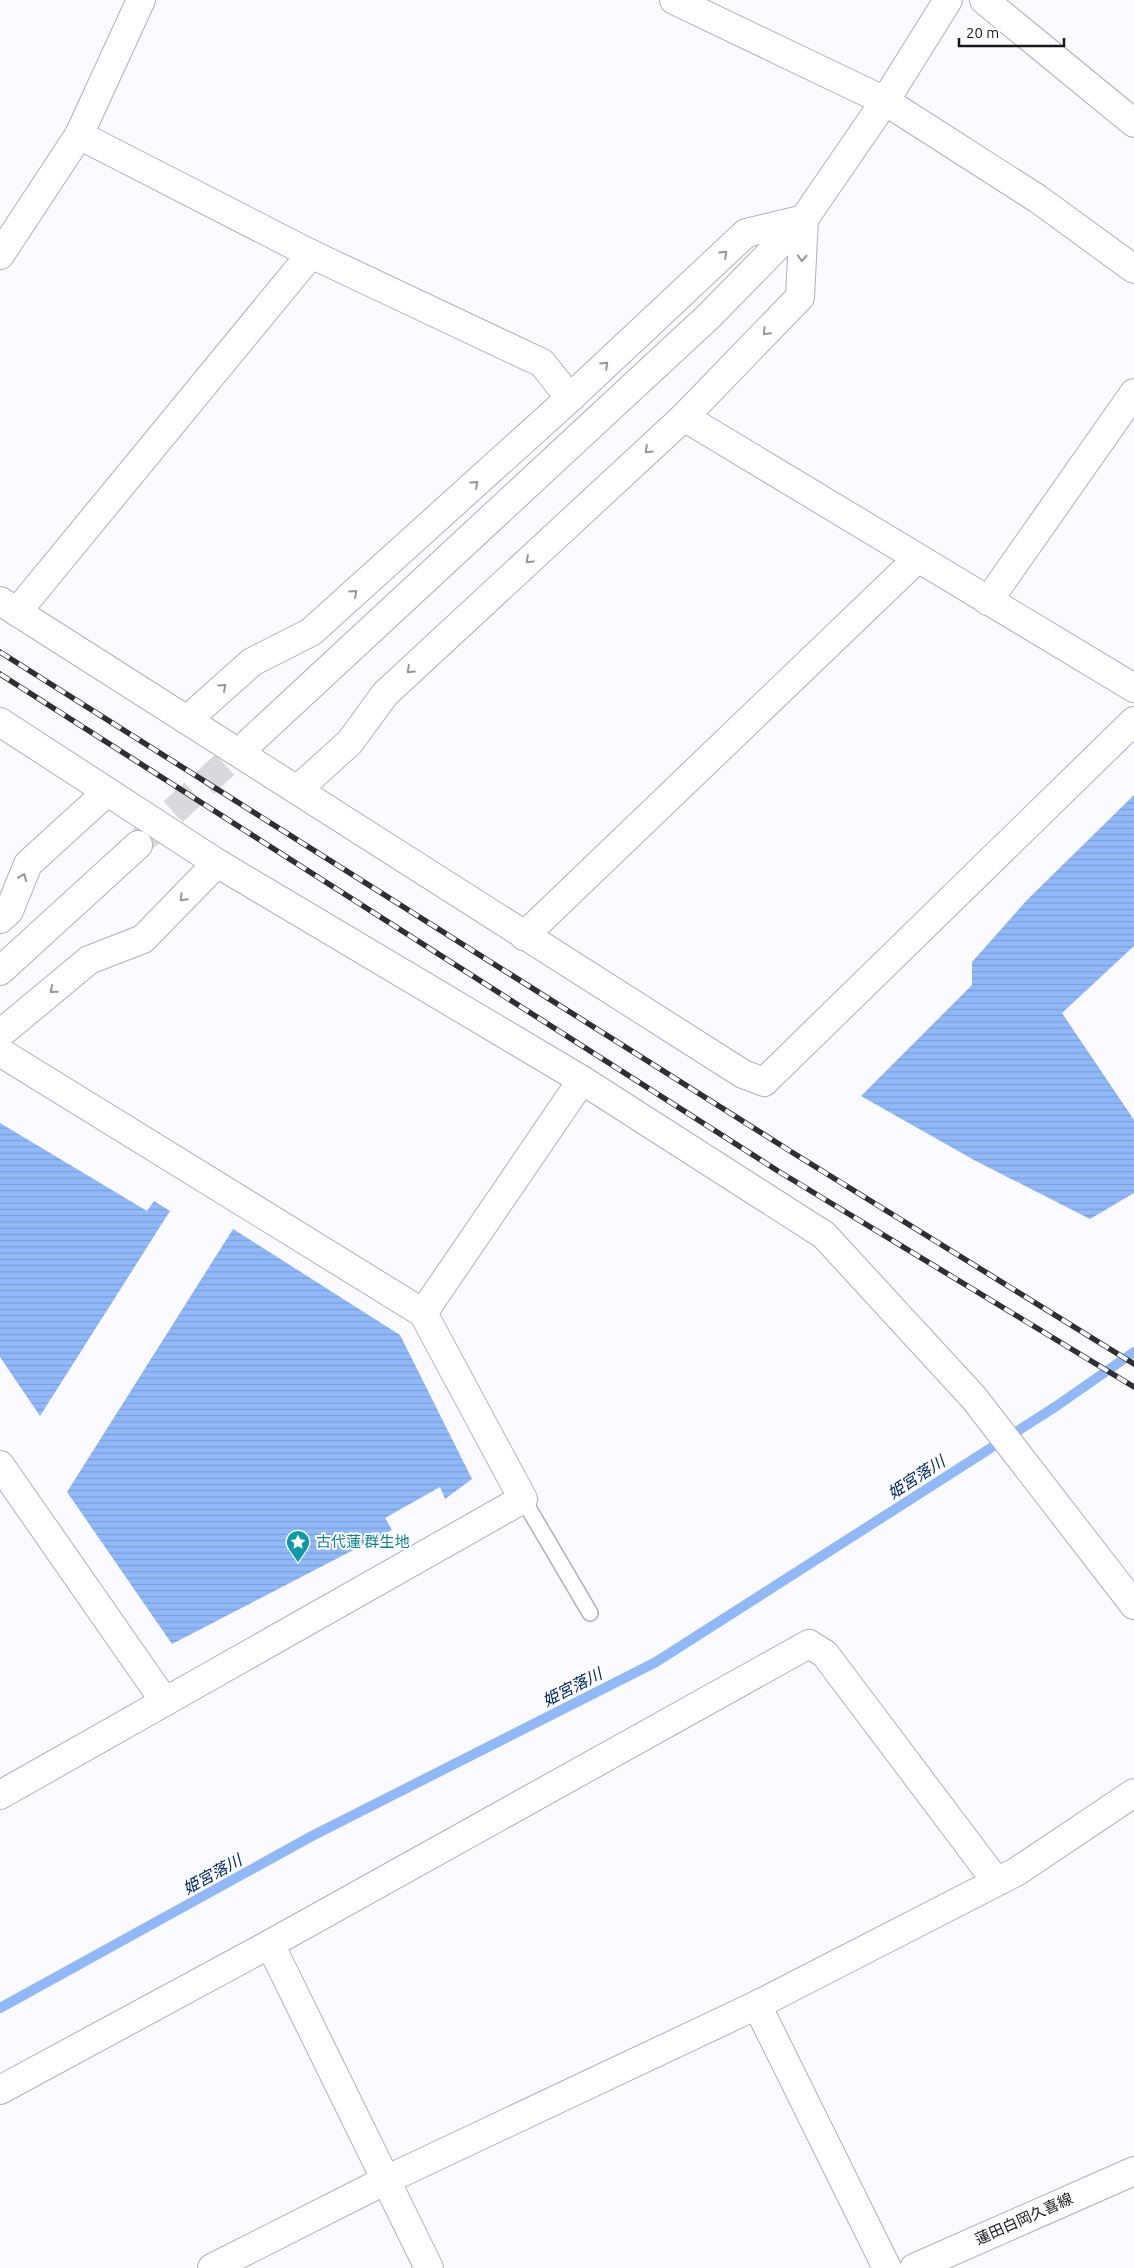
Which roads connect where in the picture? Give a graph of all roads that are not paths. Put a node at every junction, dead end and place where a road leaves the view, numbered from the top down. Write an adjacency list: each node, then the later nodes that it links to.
1 (141, 0): 7 (street)
2 (674, 0): 5 (street)
3 (948, 0): 5 (street)
4 (984, 0): 6 (street)
5 (885, 101): 8 (street); 11 (street)
6 (1134, 123)
7 (78, 135): 9 (street); 10 (street)
8 (804, 219): 13 (street, one-way to 8); 14 (street, one-way to 14); 22 (street)
9 (311, 254): 13 (street); 17 (street)
10 (0, 255)
11 (1134, 269)
12 (1134, 393): 16 (street)
13 (570, 398): 19 (street, one-way to 13)
14 (684, 417): 15 (street); 23 (street, one-way to 23)
15 (917, 558): 16 (street); 28 (street)
16 (988, 601): 18 (street)
17 (8, 607): 19 (street)
18 (1134, 688)
19 (187, 720): 23 (street)
20 (0, 722): 24 (street)
21 (1134, 722): 28 (street)
22 (250, 742)
23 (297, 790): 28 (street)
24 (107, 792): 26 (street); 27 (street, one-way to 24)
25 (138, 844): 29 (street)
26 (218, 863): 30 (street, one-way to 30); 32 (street)
27 (0, 919)
28 (524, 936)
29 (0, 971)
30 (0, 1034)
31 (0, 1052): 33 (street)
32 (582, 1080): 33 (street); 36 (street)
33 (423, 1313): 35 (street)
34 (0, 1465): 38 (street)
35 (523, 1499): 37 (lane); 38 (street)
36 (1134, 1605)
37 (590, 1613)
38 (165, 1702): 40 (street)
39 (1134, 1792): 41 (street)
40 (0, 1794)
41 (996, 1881): 42 (street); 43 (street)
42 (270, 1944): 44 (street); 46 (street)
43 (757, 2004): 46 (street); 49 (street)
44 (0, 2090)
45 (1134, 2171): 50 (street, 蓮田白岡久喜線)
46 (386, 2180): 47 (street); 48 (street)
47 (212, 2268)
48 (429, 2268)
49 (887, 2268)
50 (914, 2268)

